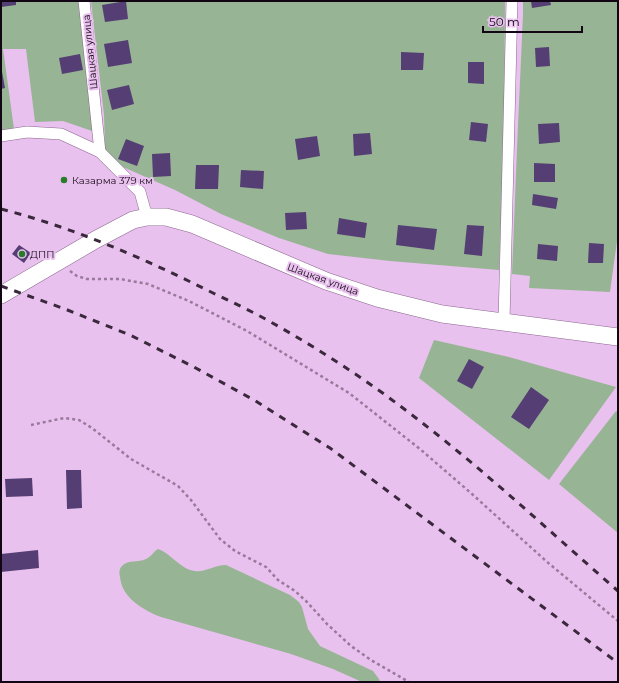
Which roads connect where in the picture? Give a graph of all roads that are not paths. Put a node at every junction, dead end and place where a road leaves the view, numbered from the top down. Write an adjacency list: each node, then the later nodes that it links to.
1 (84, 1): 4 (street, Шацкая улица)
2 (512, 1): 7 (street)
3 (1, 136): 4 (street)
4 (100, 152): 5 (street)
5 (147, 217): 6 (main road, Шацкая улица); 7 (main road, Шацкая улица)
6 (1, 295)
7 (504, 322): 8 (main road, Шацкая улица)
8 (618, 337)

